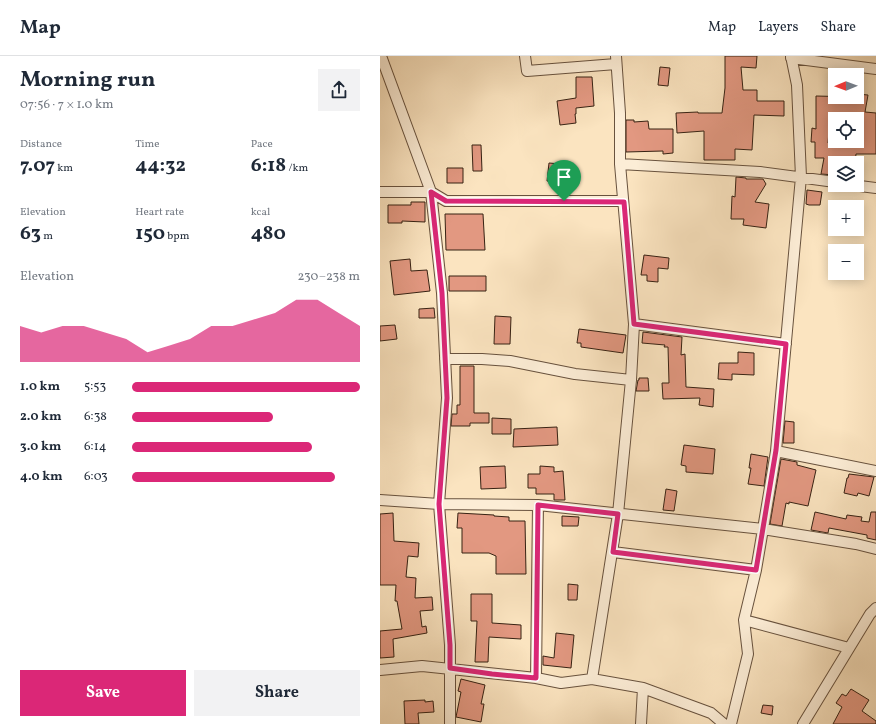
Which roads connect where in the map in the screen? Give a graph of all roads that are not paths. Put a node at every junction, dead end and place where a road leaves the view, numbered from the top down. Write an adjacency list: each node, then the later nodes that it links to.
1 (381, 56): 12 (street)
2 (525, 56): 4 (street)
3 (791, 57): 5 (street); 7 (street)
4 (616, 60): 6 (street)
5 (876, 69)
6 (620, 164): 7 (street); 13 (street)
7 (801, 178): 8 (street); 15 (street)
8 (828, 181)
9 (864, 186): 10 (street)
10 (876, 188)
11 (380, 192): 12 (street)
12 (431, 192): 13 (street); 16 (street)
13 (624, 202): 14 (street)
14 (634, 324): 15 (street); 17 (street)
15 (786, 344): 18 (street)
16 (445, 359): 17 (street); 21 (street)
17 (631, 380): 23 (street)
18 (776, 450): 19 (street); 24 (street)
19 (876, 471)
20 (380, 500): 21 (street)
21 (439, 504): 22 (street); 31 (street)
22 (538, 505): 23 (street); 33 (street)
23 (618, 514): 24 (street); 26 (street)
24 (763, 529): 25 (street); 27 (street)
25 (876, 549)
26 (613, 552): 27 (street); 34 (street)
27 (756, 570): 29 (street)
28 (876, 608): 30 (street)
29 (744, 620): 30 (street); 39 (street)
30 (849, 648): 40 (street)
31 (450, 668): 32 (street); 33 (street); 36 (street)
32 (380, 670)
33 (536, 678): 34 (street)
34 (592, 678): 35 (street)
35 (642, 688): 37 (street); 38 (street)
36 (450, 724)
37 (641, 724)
38 (724, 724)
39 (731, 724)
40 (803, 724)

